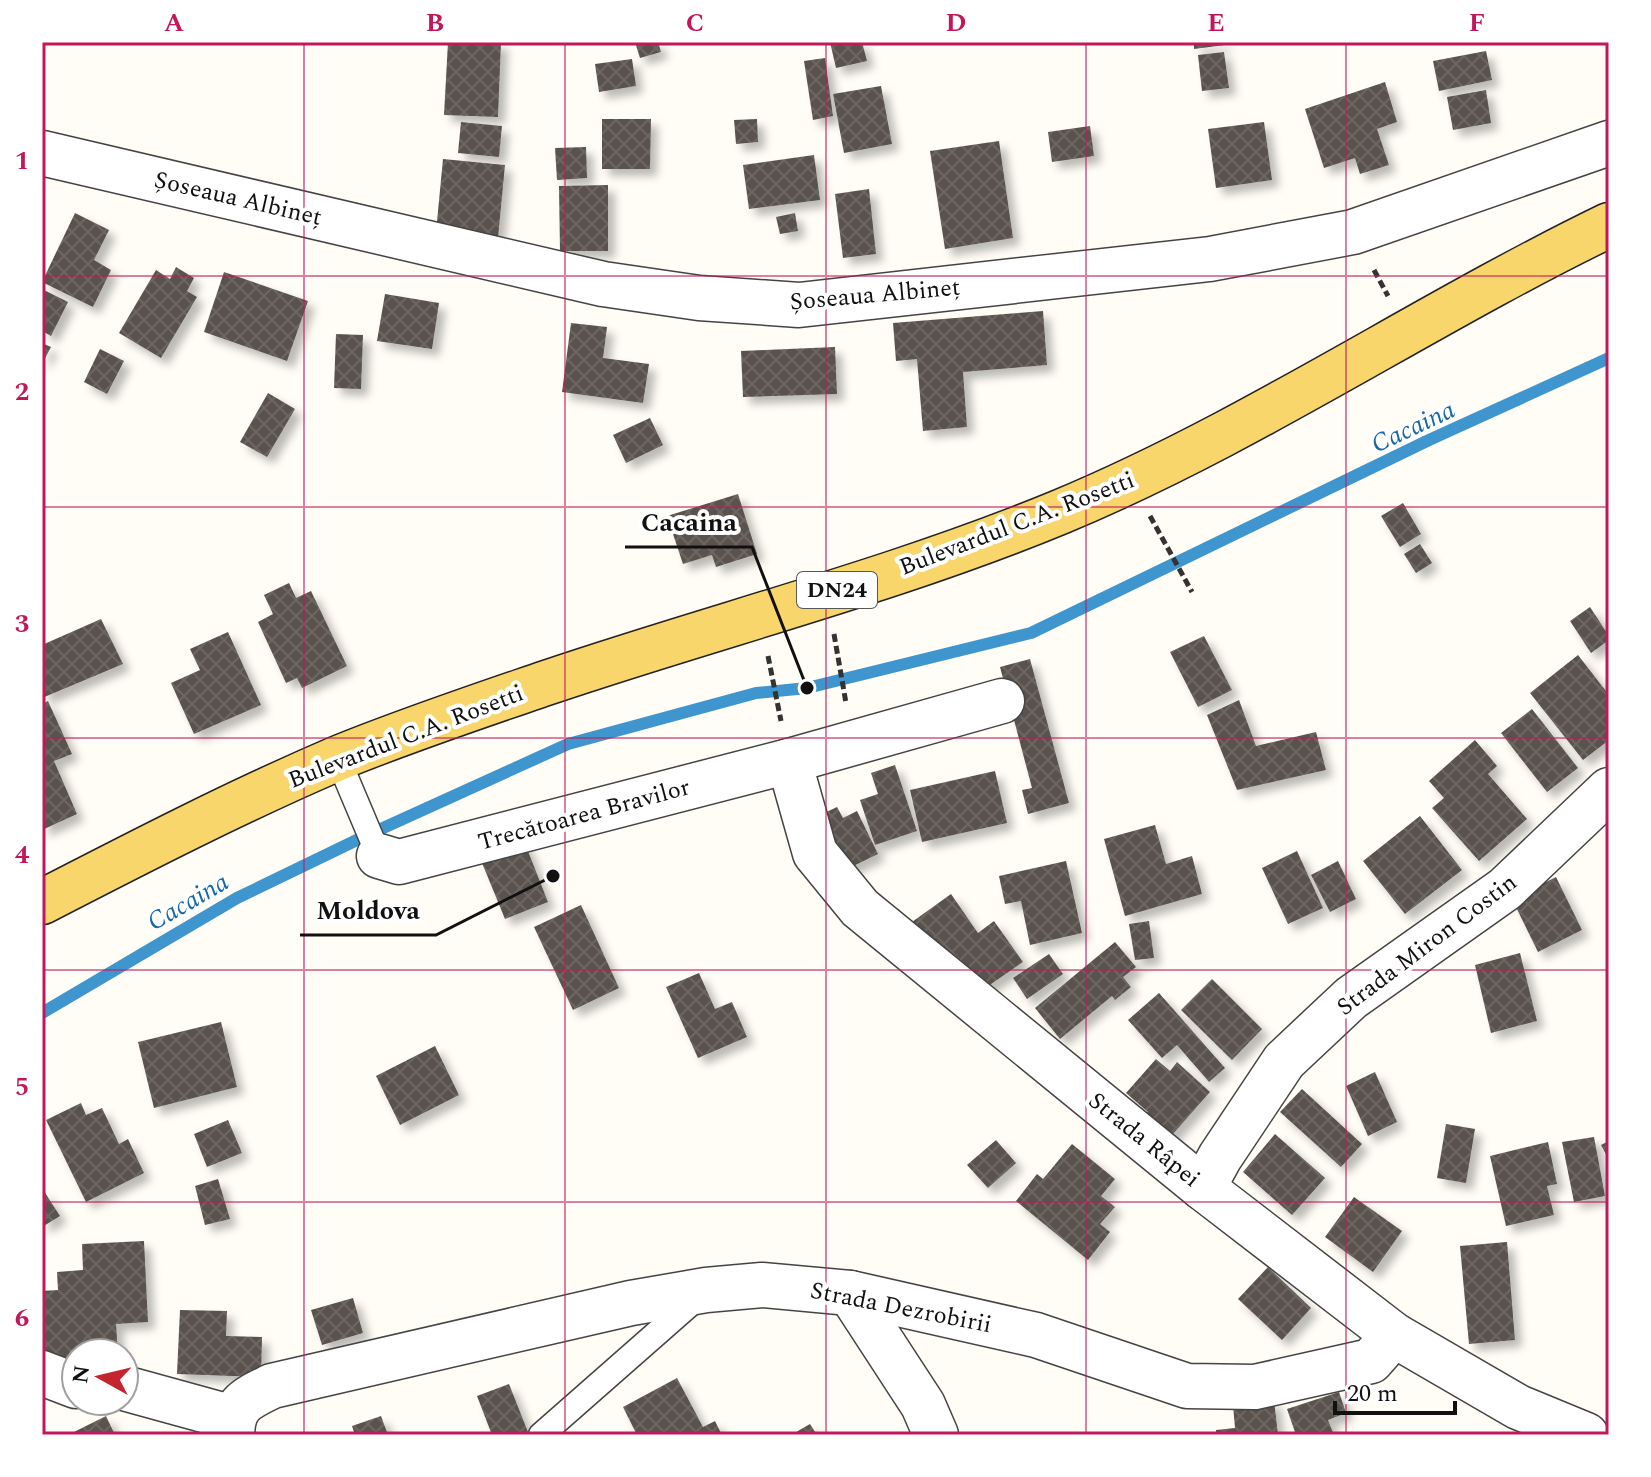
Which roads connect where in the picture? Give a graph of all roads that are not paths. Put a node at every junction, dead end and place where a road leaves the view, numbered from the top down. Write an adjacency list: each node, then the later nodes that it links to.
1 (1609, 143): 2 (street, Șoseaua Albineț)
2 (42, 153)
3 (1609, 225): 5 (main road, Bulevardul C.A. Rosetti / DN24)
4 (1002, 701): 6 (street, Trecătoarea Bravilor)
5 (338, 759): 8 (lane); 9 (main road, Bulevardul C.A. Rosetti / DN24)
6 (789, 761): 8 (street, Trecătoarea Bravilor); 10 (street, Strada Râpei)
7 (1609, 790): 10 (street, Strada Miron Costin)
8 (379, 856)
9 (42, 902)
10 (1203, 1188): 13 (street, Strada Râpei)
11 (706, 1290): 12 (street, Strada Dezrobirii); 15 (street, Strada Dezrobirii); 16 (lane)
12 (850, 1293): 13 (street, Strada Dezrobirii); 17 (street)
13 (1394, 1335): 18 (street, Strada Râpei)
14 (140, 1394): 15 (street)
15 (232, 1426)
16 (541, 1435)
17 (936, 1435)
18 (1586, 1435)

